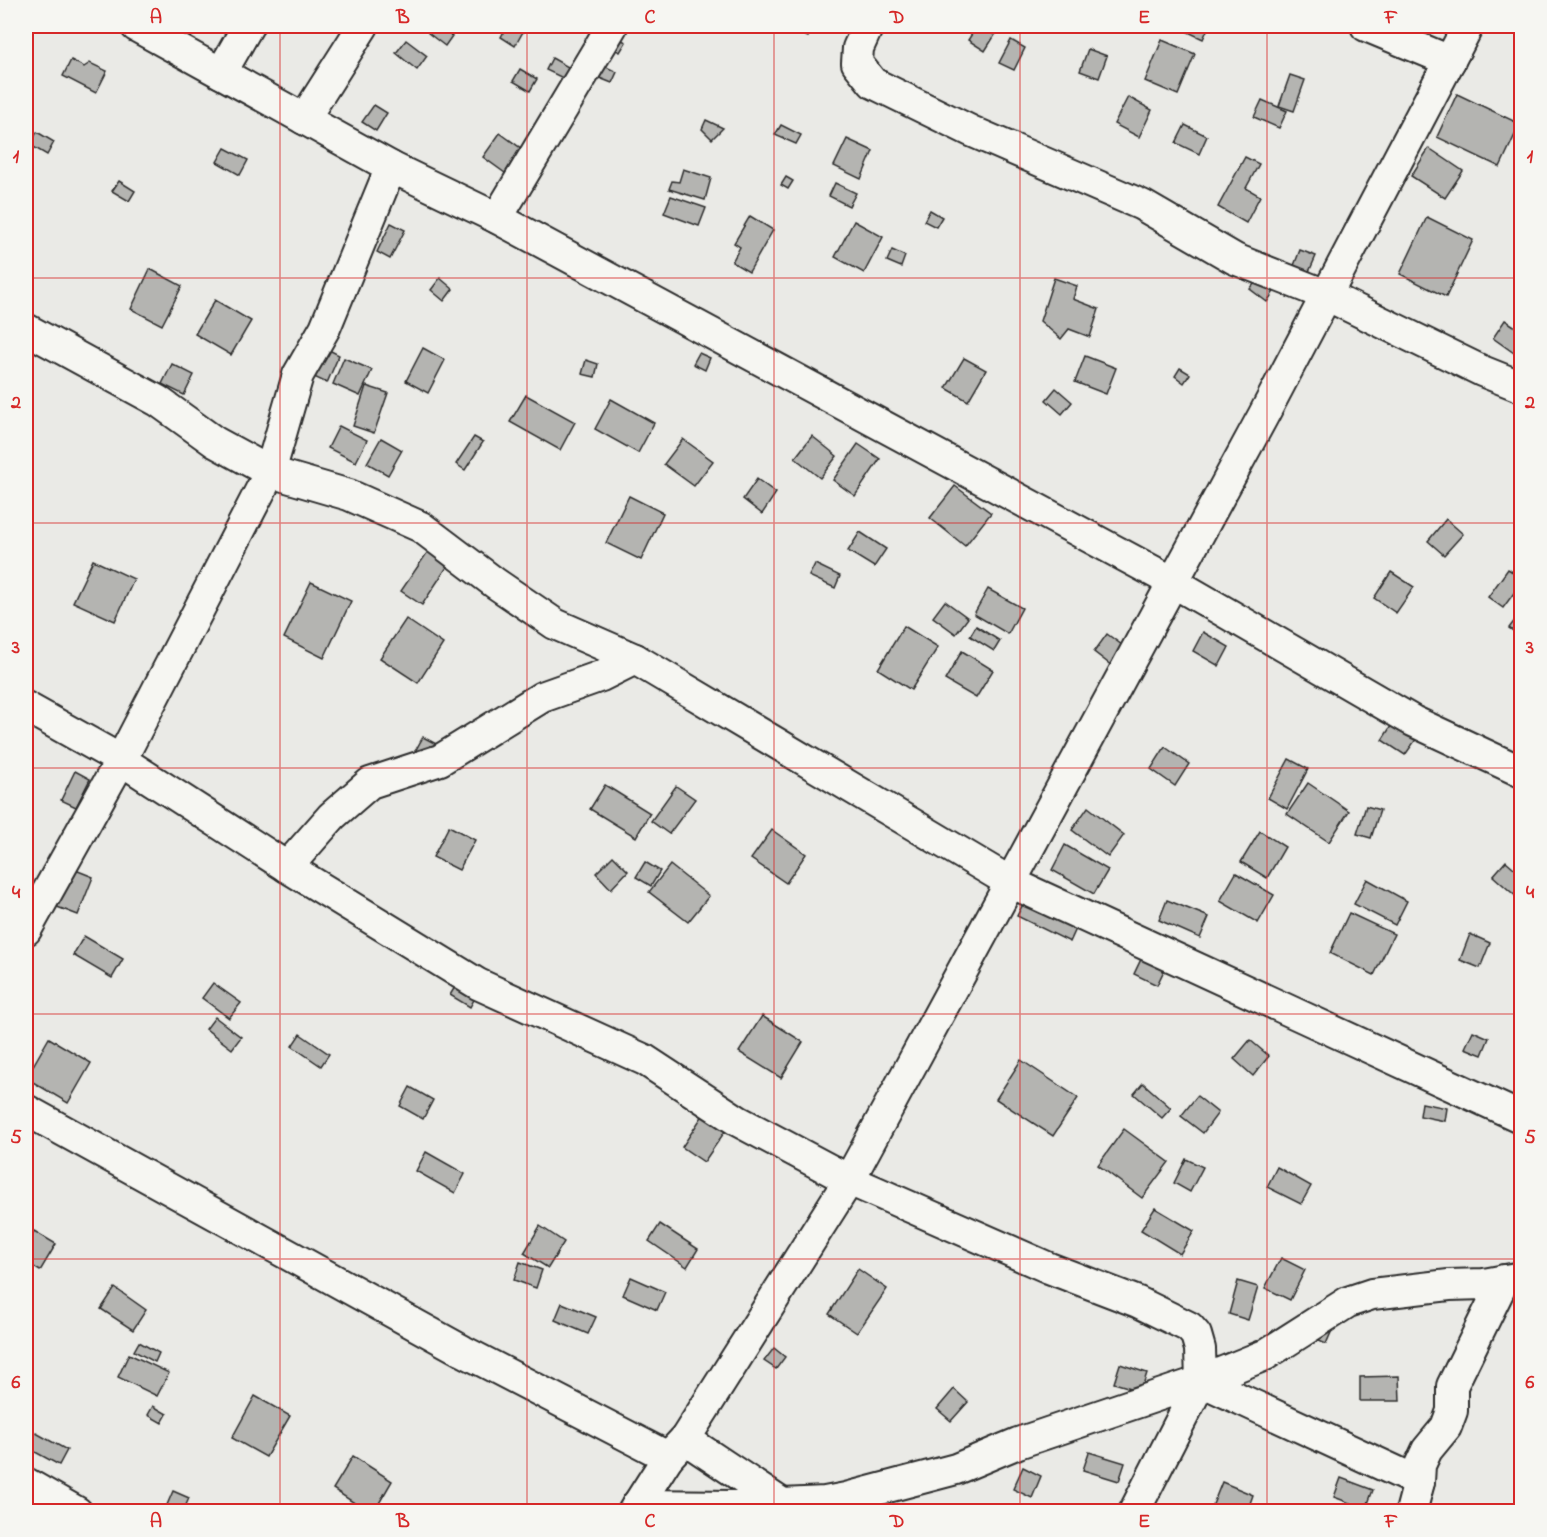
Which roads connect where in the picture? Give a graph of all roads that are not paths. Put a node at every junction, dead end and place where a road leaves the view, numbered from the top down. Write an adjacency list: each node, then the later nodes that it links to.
1 (136, 26): 9 (street)
2 (248, 26): 9 (street)
3 (363, 26): 10 (street)
4 (612, 26): 12 (street)
5 (868, 26): 13 (street)
6 (1365, 26): 8 (street)
7 (1468, 26): 8 (street)
8 (1450, 61): 13 (street)
9 (221, 73): 10 (street)
10 (304, 119): 11 (street)
11 (391, 167): 12 (street); 16 (street)
12 (497, 218): 17 (street)
13 (1326, 295): 15 (street); 17 (street)
14 (26, 329): 16 (street)
15 (1521, 387)
16 (270, 472): 18 (street); 20 (street)
17 (1173, 582): 21 (street); 23 (street)
18 (635, 659): 22 (street); 23 (street)
19 (26, 707): 20 (street)
20 (121, 760): 22 (street); 24 (street)
21 (1521, 772)
22 (287, 867): 27 (street)
23 (1010, 882): 26 (street); 27 (street)
24 (26, 930)
25 (26, 1110): 30 (street)
26 (1521, 1118)
27 (849, 1180): 29 (street); 30 (street)
28 (1513, 1279): 29 (street); 31 (street)
29 (1212, 1377): 31 (street); 33 (street); 36 (street)
30 (676, 1448): 33 (street); 34 (street)
31 (1419, 1482): 37 (street)
32 (26, 1483): 35 (street)
33 (788, 1507): 34 (street)
34 (635, 1508)
35 (77, 1512)
36 (1134, 1512)
37 (1412, 1512)

